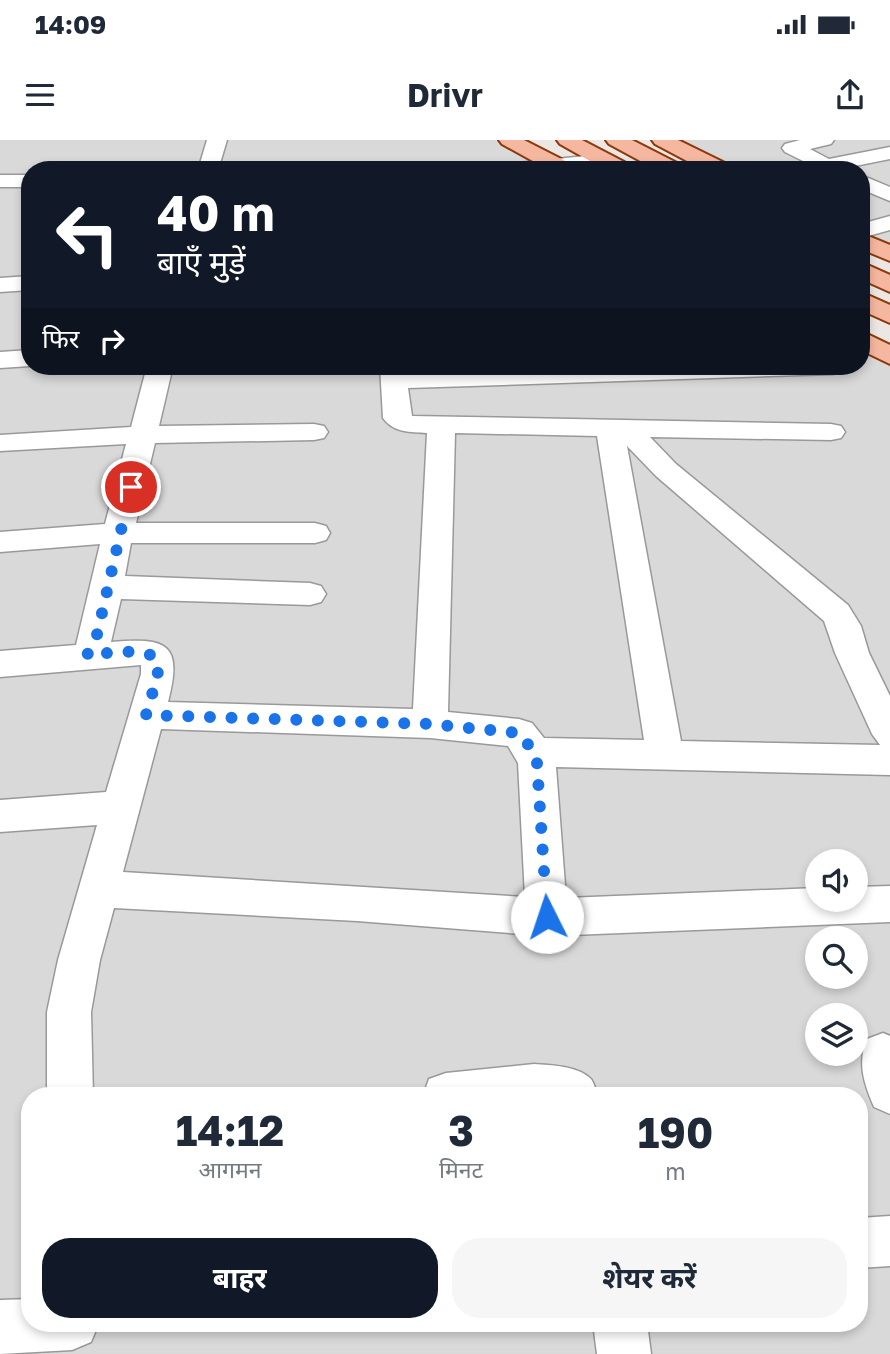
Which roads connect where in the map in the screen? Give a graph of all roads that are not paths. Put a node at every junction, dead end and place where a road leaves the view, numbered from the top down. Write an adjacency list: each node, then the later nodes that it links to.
1 (217, 140): 8 (street)
2 (509, 140): 9 (main road)
3 (568, 140): 10 (main road)
4 (616, 140): 11 (main road)
5 (662, 140): 12 (main road)
6 (824, 140): 13 (street)
7 (890, 153): 14 (street)
8 (211, 161)
9 (549, 161)
10 (606, 161)
11 (656, 161)
12 (704, 161)
13 (820, 161)
14 (857, 161)
15 (0, 181): 16 (street)
16 (21, 181)
17 (870, 184): 18 (street)
18 (887, 191)
19 (890, 223): 20 (street)
20 (870, 229)
21 (870, 244): 22 (main road)
22 (890, 254)
23 (870, 274): 26 (main road)
24 (21, 284): 25 (street)
25 (0, 285)
26 (890, 285)
27 (870, 306): 28 (main road)
28 (890, 316)
29 (870, 344): 30 (main road)
30 (890, 356)
31 (21, 359): 32 (street)
32 (0, 360)
33 (158, 375): 39 (street)
34 (394, 375): 35 (street)
35 (441, 426): 36 (street); 49 (street)
36 (618, 429): 38 (street); 50 (street); 52 (street)
37 (314, 432): 39 (street)
38 (831, 432)
39 (145, 435): 40 (street); 41 (street)
40 (0, 443)
41 (118, 533): 42 (street); 43 (street); 44 (street)
42 (315, 533)
43 (0, 542)
44 (108, 587): 45 (street); 46 (street)
45 (310, 594)
46 (87, 655): 47 (street); 48 (street)
47 (0, 664)
48 (146, 715): 49 (street); 54 (street)
49 (430, 724): 51 (street)
50 (890, 734)
51 (534, 752): 52 (street); 58 (street)
52 (665, 754): 53 (street)
53 (890, 760)
54 (120, 807): 55 (street); 56 (street)
55 (0, 816)
56 (98, 889): 58 (street); 59 (street)
57 (890, 904): 58 (street)
58 (547, 917)
59 (70, 1087)
60 (890, 1241): 61 (street)
61 (868, 1242)
62 (0, 1327): 63 (street)
63 (21, 1328)
64 (621, 1332): 65 (street)
65 (624, 1354)

